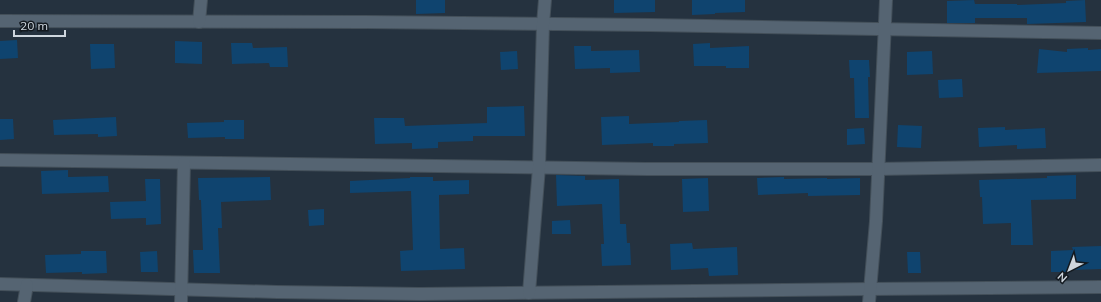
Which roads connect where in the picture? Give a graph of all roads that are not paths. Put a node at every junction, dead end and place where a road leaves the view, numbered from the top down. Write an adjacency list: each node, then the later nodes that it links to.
1 (201, 0): 5 (street)
2 (545, 0): 6 (street)
3 (886, 0): 7 (street)
4 (0, 21): 5 (street)
5 (199, 22): 6 (street)
6 (543, 24): 7 (street); 12 (street)
7 (885, 29): 8 (street); 13 (street)
8 (1101, 33)
9 (0, 160): 10 (street)
10 (184, 162): 12 (street); 18 (street)
11 (1101, 165): 13 (street)
12 (539, 168): 13 (street); 19 (street)
13 (878, 169): 17 (street)
14 (0, 284): 15 (street)
15 (27, 286): 18 (street); 20 (street)
16 (1101, 287): 17 (street)
17 (870, 289): 19 (street); 22 (street)
18 (182, 290): 19 (street); 21 (street)
19 (528, 293)
20 (24, 302)
21 (181, 302)
22 (869, 302)

